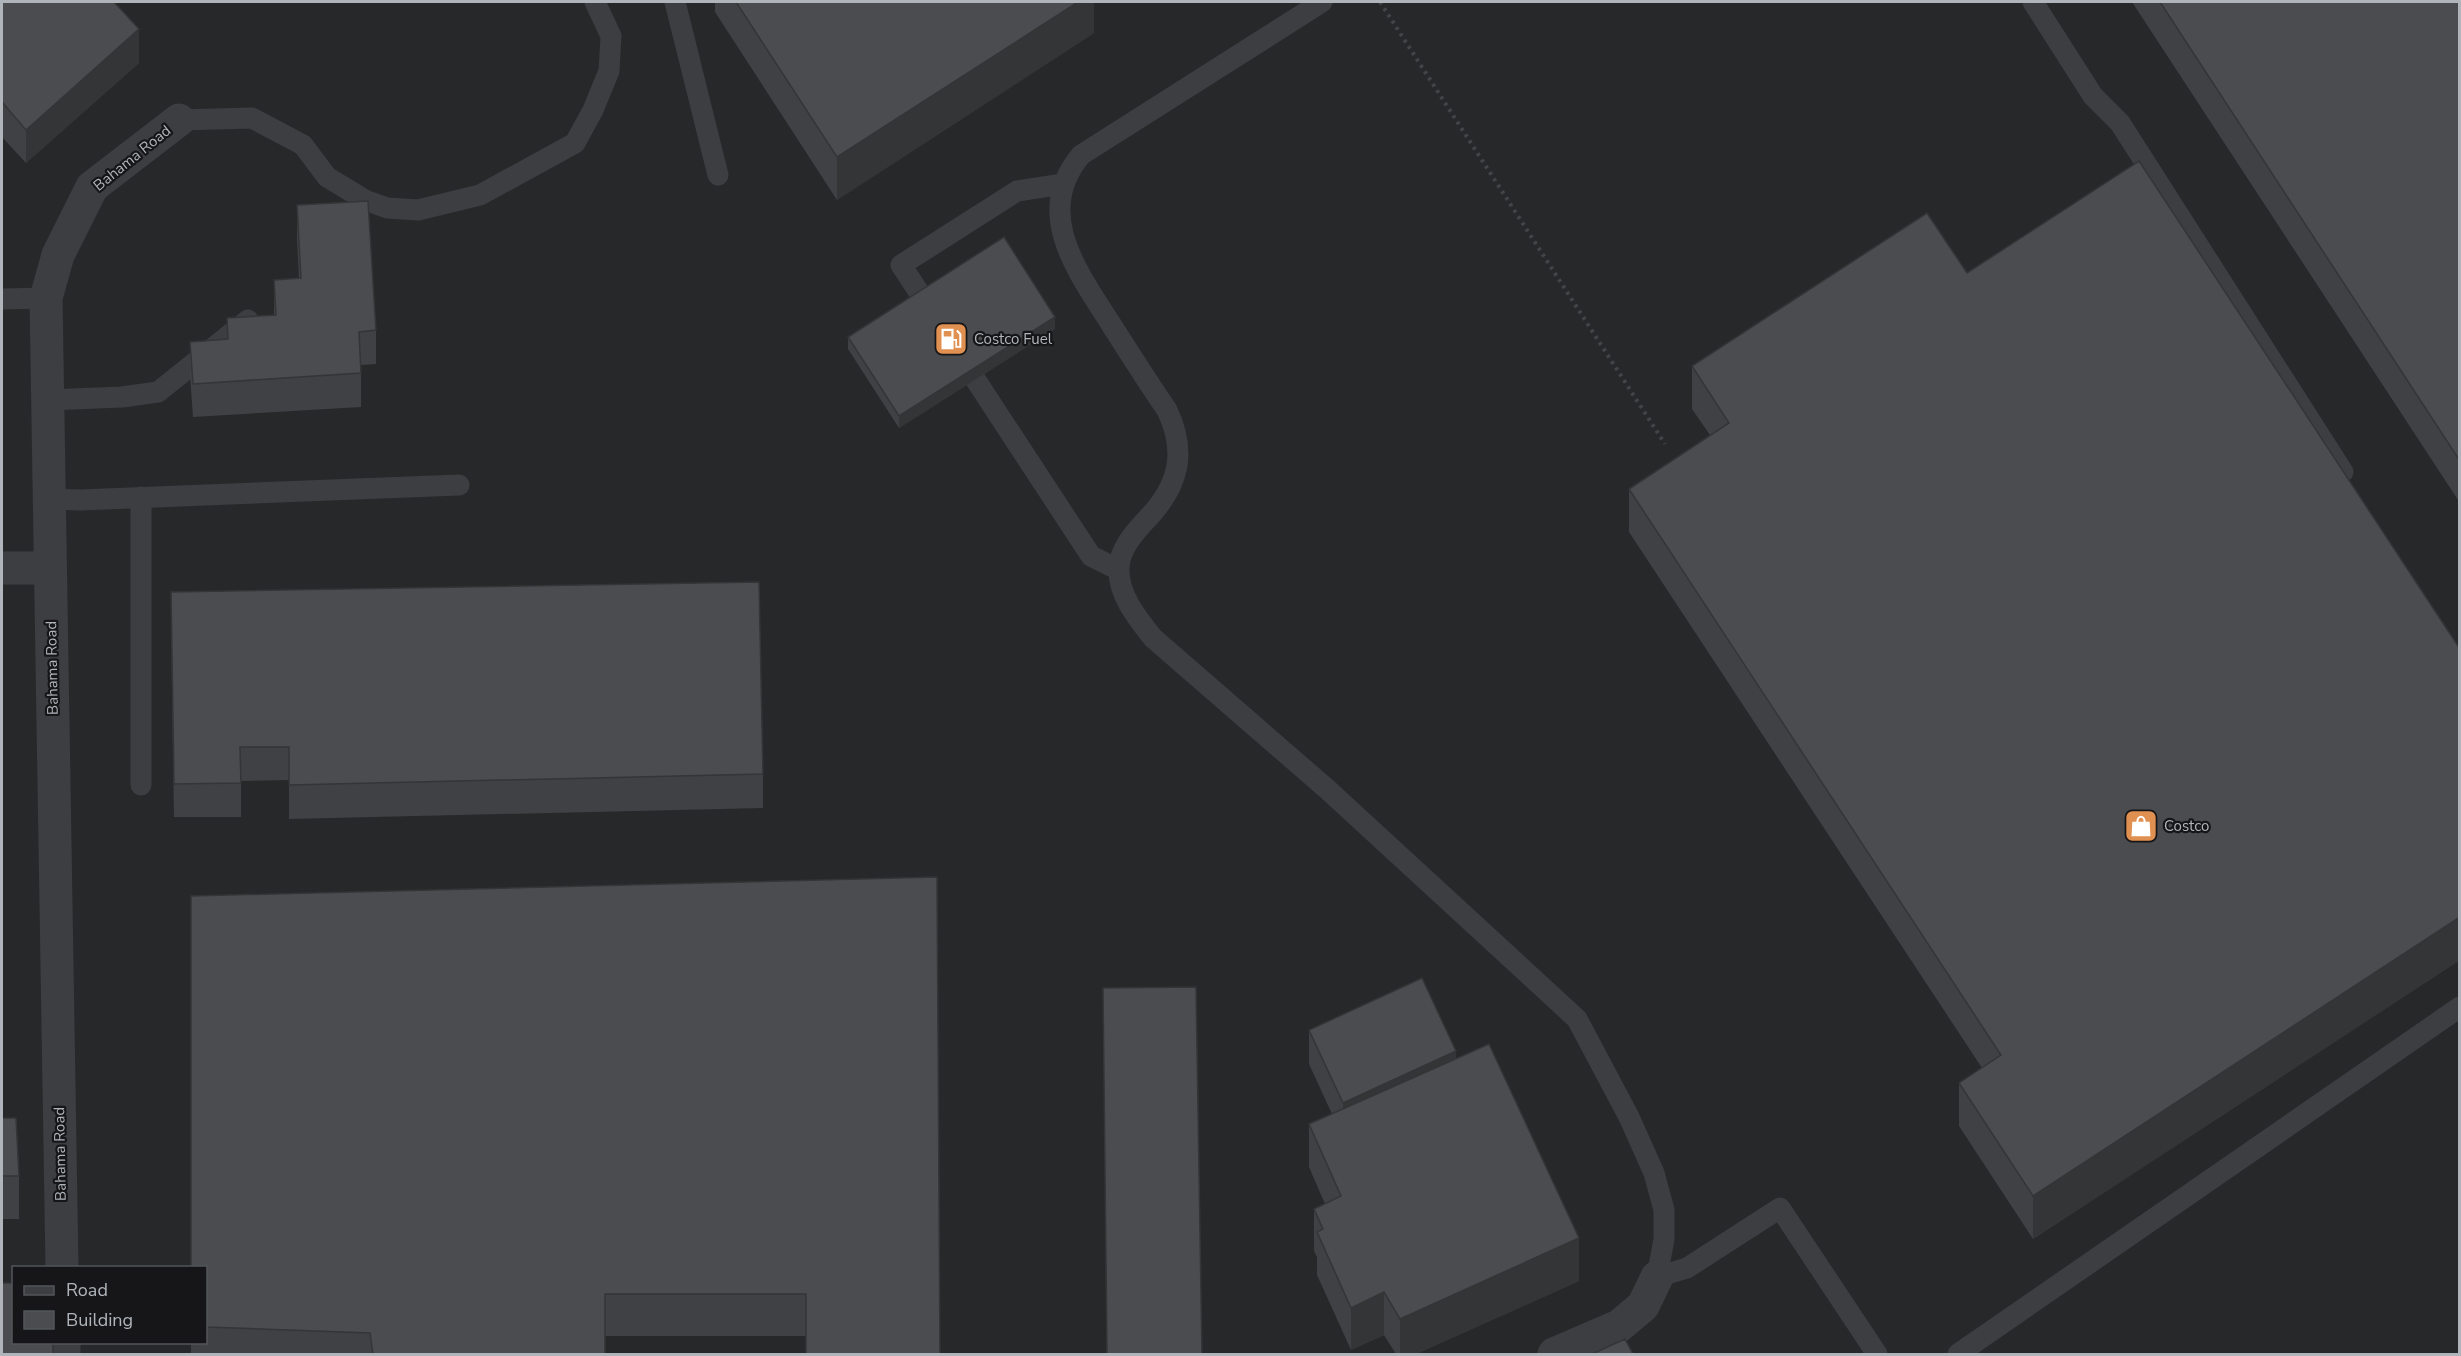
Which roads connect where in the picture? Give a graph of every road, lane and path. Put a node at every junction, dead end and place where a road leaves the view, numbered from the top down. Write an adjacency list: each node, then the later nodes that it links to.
1 (595, 2): 6 (lane)
2 (675, 2): 7 (lane)
3 (1323, 2): 8 (lane)
4 (1380, 2): 13 (path)
5 (2033, 2): 15 (lane)
6 (179, 120): 9 (street, Bahama Road)
7 (718, 175)
8 (1063, 184): 20 (lane); 20 (lane)
9 (46, 298): 10 (lane); 12 (street, Bahama Road)
10 (2, 300)
11 (248, 320): 12 (lane)
12 (48, 400): 17 (street, Bahama Road)
13 (1665, 444)
14 (459, 484): 16 (lane)
15 (2351, 484)
16 (141, 497): 17 (lane); 21 (lane)
17 (49, 499): 19 (street, Bahama Road)
18 (2, 568): 19 (street)
19 (51, 568): 23 (street, Bahama Road)
20 (1119, 570): 24 (lane)
21 (141, 785)
22 (2460, 1007): 27 (lane)
23 (62, 1266)
24 (1658, 1277): 25 (street); 26 (lane)
25 (1554, 1354)
26 (1877, 1354)
27 (1958, 1354)

